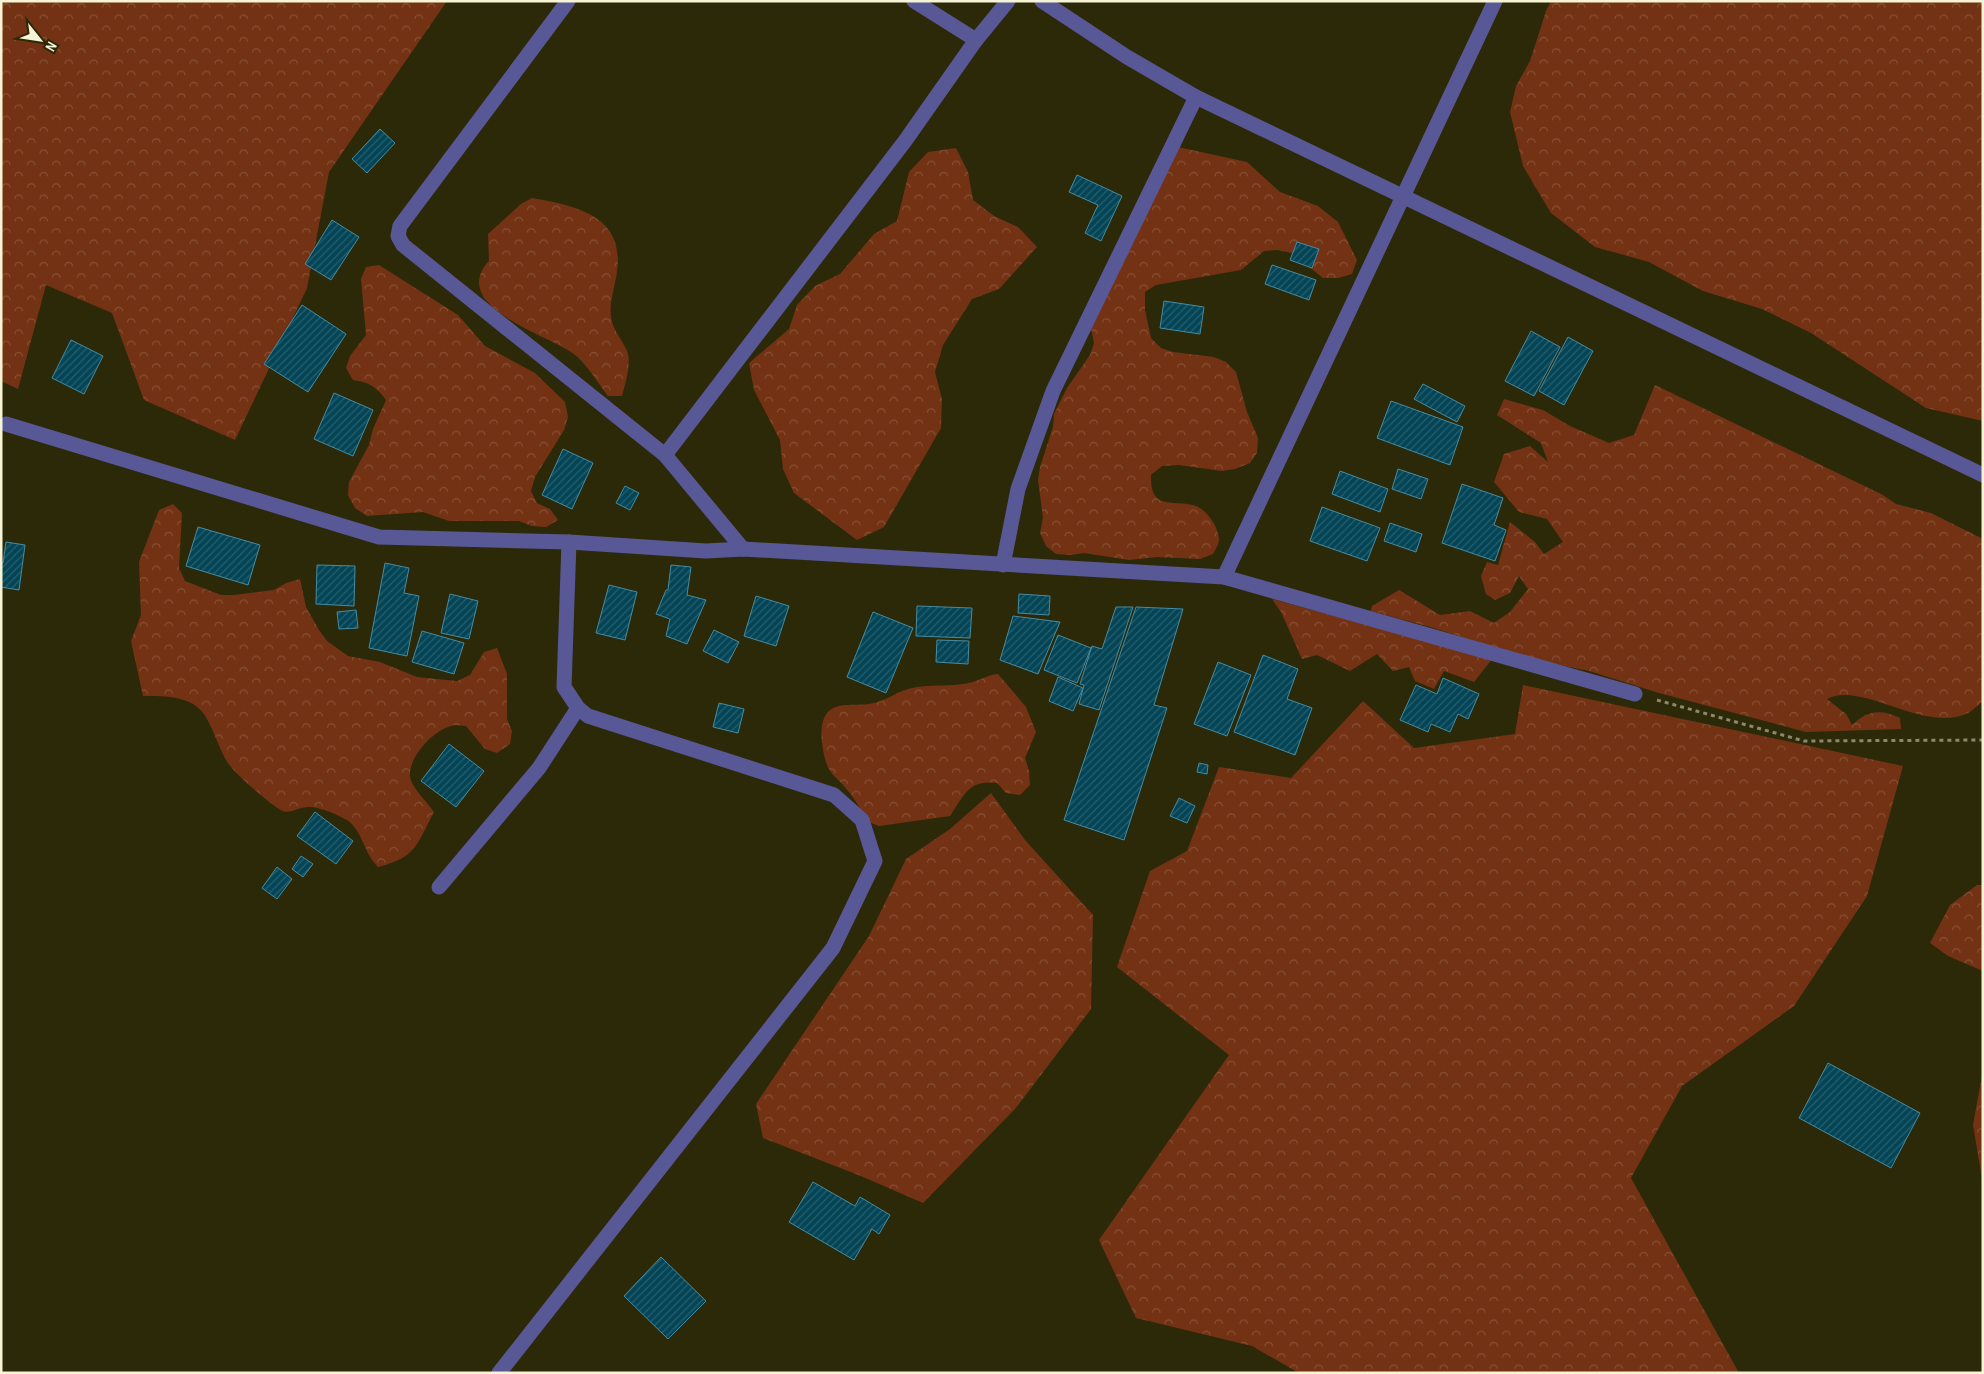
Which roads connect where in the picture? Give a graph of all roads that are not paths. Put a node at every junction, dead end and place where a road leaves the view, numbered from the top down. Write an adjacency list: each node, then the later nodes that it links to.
1 (568, 1): 10 (street)
2 (914, 1): 6 (street)
3 (1008, 1): 6 (street)
4 (1042, 1): 7 (street)
5 (1495, 1): 8 (street)
6 (976, 40): 10 (street)
7 (1196, 97): 8 (street); 14 (street)
8 (1403, 196): 11 (street); 15 (street)
9 (6, 424): 12 (street)
10 (665, 455): 13 (street)
11 (1983, 475)
12 (569, 542): 13 (street); 17 (street)
13 (743, 549): 14 (street)
14 (1003, 565): 15 (street)
15 (1224, 577): 16 (street)
16 (1635, 694)
17 (578, 708): 18 (street); 19 (street)
18 (439, 887)
19 (499, 1373)

